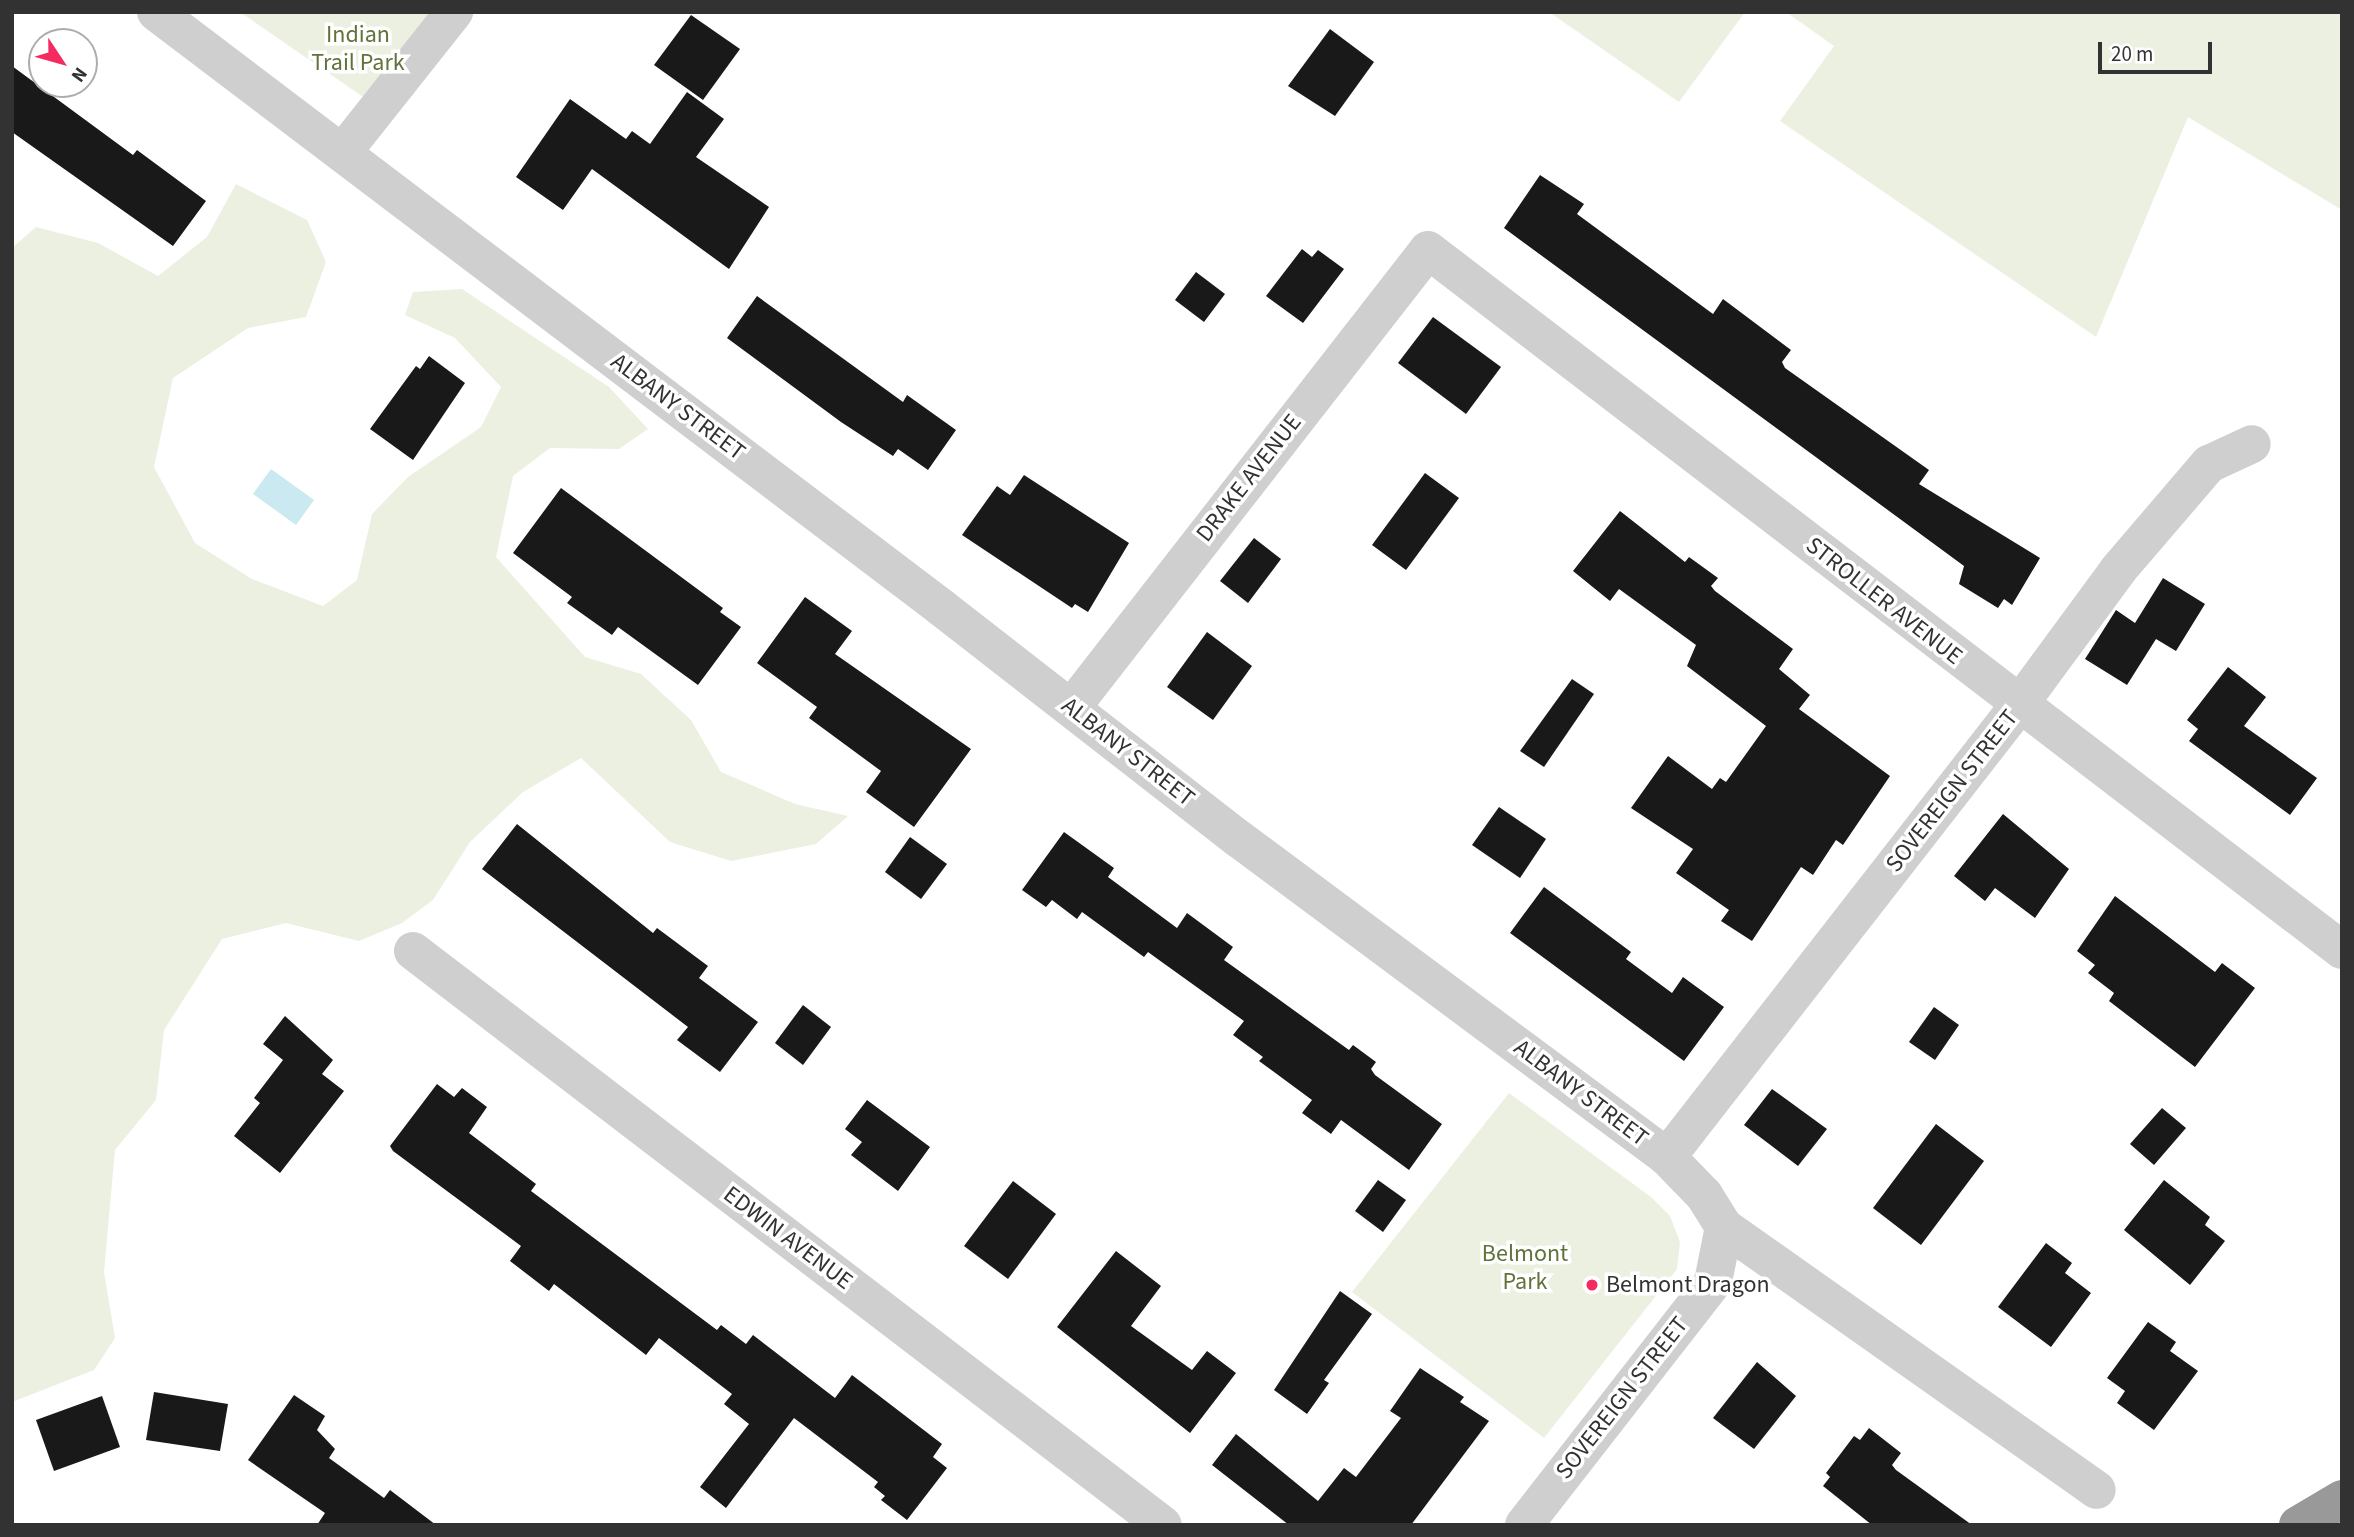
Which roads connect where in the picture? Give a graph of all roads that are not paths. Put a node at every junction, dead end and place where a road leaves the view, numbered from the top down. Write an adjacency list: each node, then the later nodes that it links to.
1 (156, 12): 3 (street, ALBANY STREET)
2 (454, 12): 3 (street)
3 (343, 152): 7 (street, ALBANY STREET)
4 (1428, 250): 6 (street, STROLLER AVENUE); 7 (street, DRAKE AVENUE)
5 (2252, 444): 6 (street, SOVEREIGN STREET)
6 (2019, 705): 8 (street, STROLLER AVENUE); 10 (street, SOVEREIGN STREET)
7 (1072, 707): 10 (street, ALBANY STREET)
8 (2342, 950)
9 (413, 951): 14 (street, EDWIN AVENUE)
10 (1667, 1157): 11 (street, ALBANY STREET)
11 (1724, 1227): 12 (street, ALBANY STREET); 15 (street, SOVEREIGN STREET)
12 (2097, 1490)
13 (2342, 1499): 16 (highway)
14 (1163, 1525)
15 (1524, 1525)
16 (2298, 1525)

